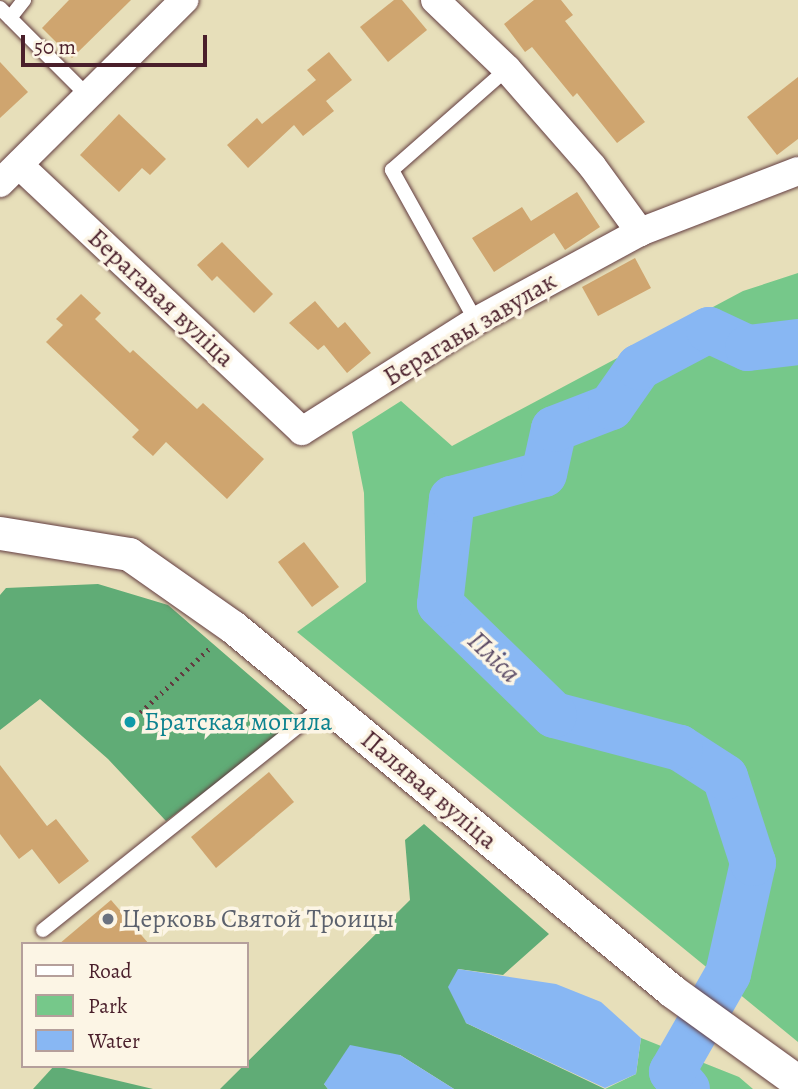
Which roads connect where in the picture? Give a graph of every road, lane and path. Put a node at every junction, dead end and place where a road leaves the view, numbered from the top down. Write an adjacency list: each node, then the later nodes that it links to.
1 (24, 0): 4 (lane)
2 (184, 0): 6 (street)
3 (435, 0): 5 (street)
4 (5, 13): 6 (lane)
5 (508, 69): 9 (street); 10 (lane)
6 (88, 96): 8 (street)
7 (798, 171): 9 (street, Берагавы завулак)
8 (10, 174): 11 (street, Берагавая вуліца)
9 (640, 232): 10 (street, Берагавы завулак)
10 (475, 321): 11 (street, Берагавы завулак)
11 (302, 431)
12 (0, 533): 13 (street, Палявая вуліца)
13 (233, 627): 14 (street, Палявая вуліца); 15 (path)
14 (326, 704): 16 (lane); 17 (street, Палявая вуліца)
15 (130, 722)
16 (43, 930)
17 (798, 1082)

